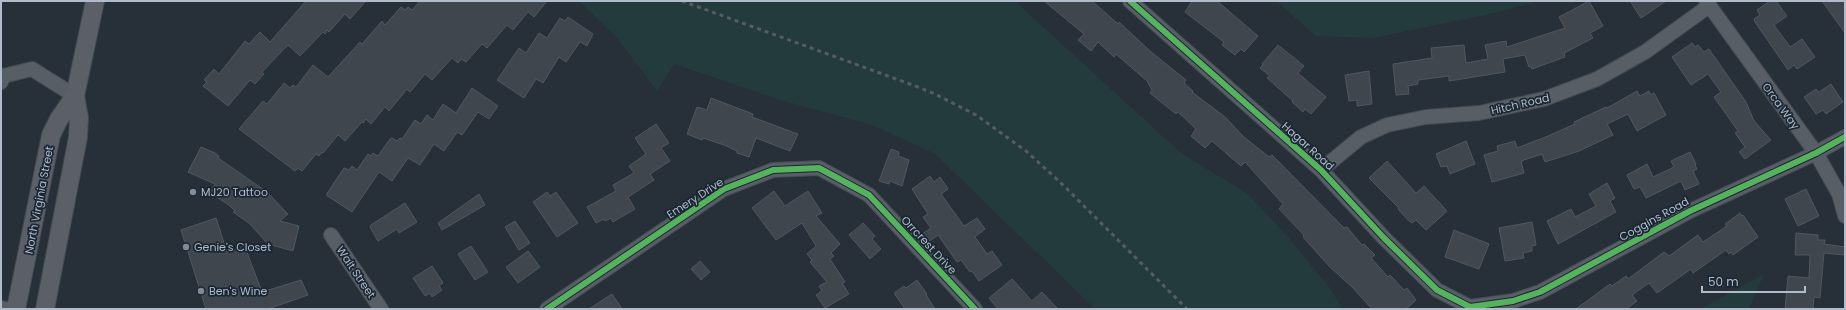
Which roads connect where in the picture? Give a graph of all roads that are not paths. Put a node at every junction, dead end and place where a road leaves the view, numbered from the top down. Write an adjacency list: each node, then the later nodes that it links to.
1 (95, 1): 5 (main road, North Virginia Street)
2 (1130, 1): 8 (street, Hagar Road)
3 (1708, 4): 7 (street, Orca Way); 8 (street, Hitch Road)
4 (1, 82): 5 (street)
5 (75, 96): 15 (main road, North Virginia Street); 16 (main road, North Virginia Street)
6 (1845, 137): 7 (street, Coggins Road)
7 (1816, 153): 10 (street, Orca Way); 12 (street, Coggins Road)
8 (1321, 170): 12 (street, Hagar Road)
9 (869, 195): 18 (street, Emery Drive); 19 (street, Orrcrest Drive)
10 (1845, 216)
11 (331, 234): 17 (street, Walt Street)
12 (1470, 307)
13 (1, 308): 14 (street)
14 (5, 309)
15 (16, 309)
16 (45, 309)
17 (381, 309)
18 (547, 309)
19 (975, 309)

